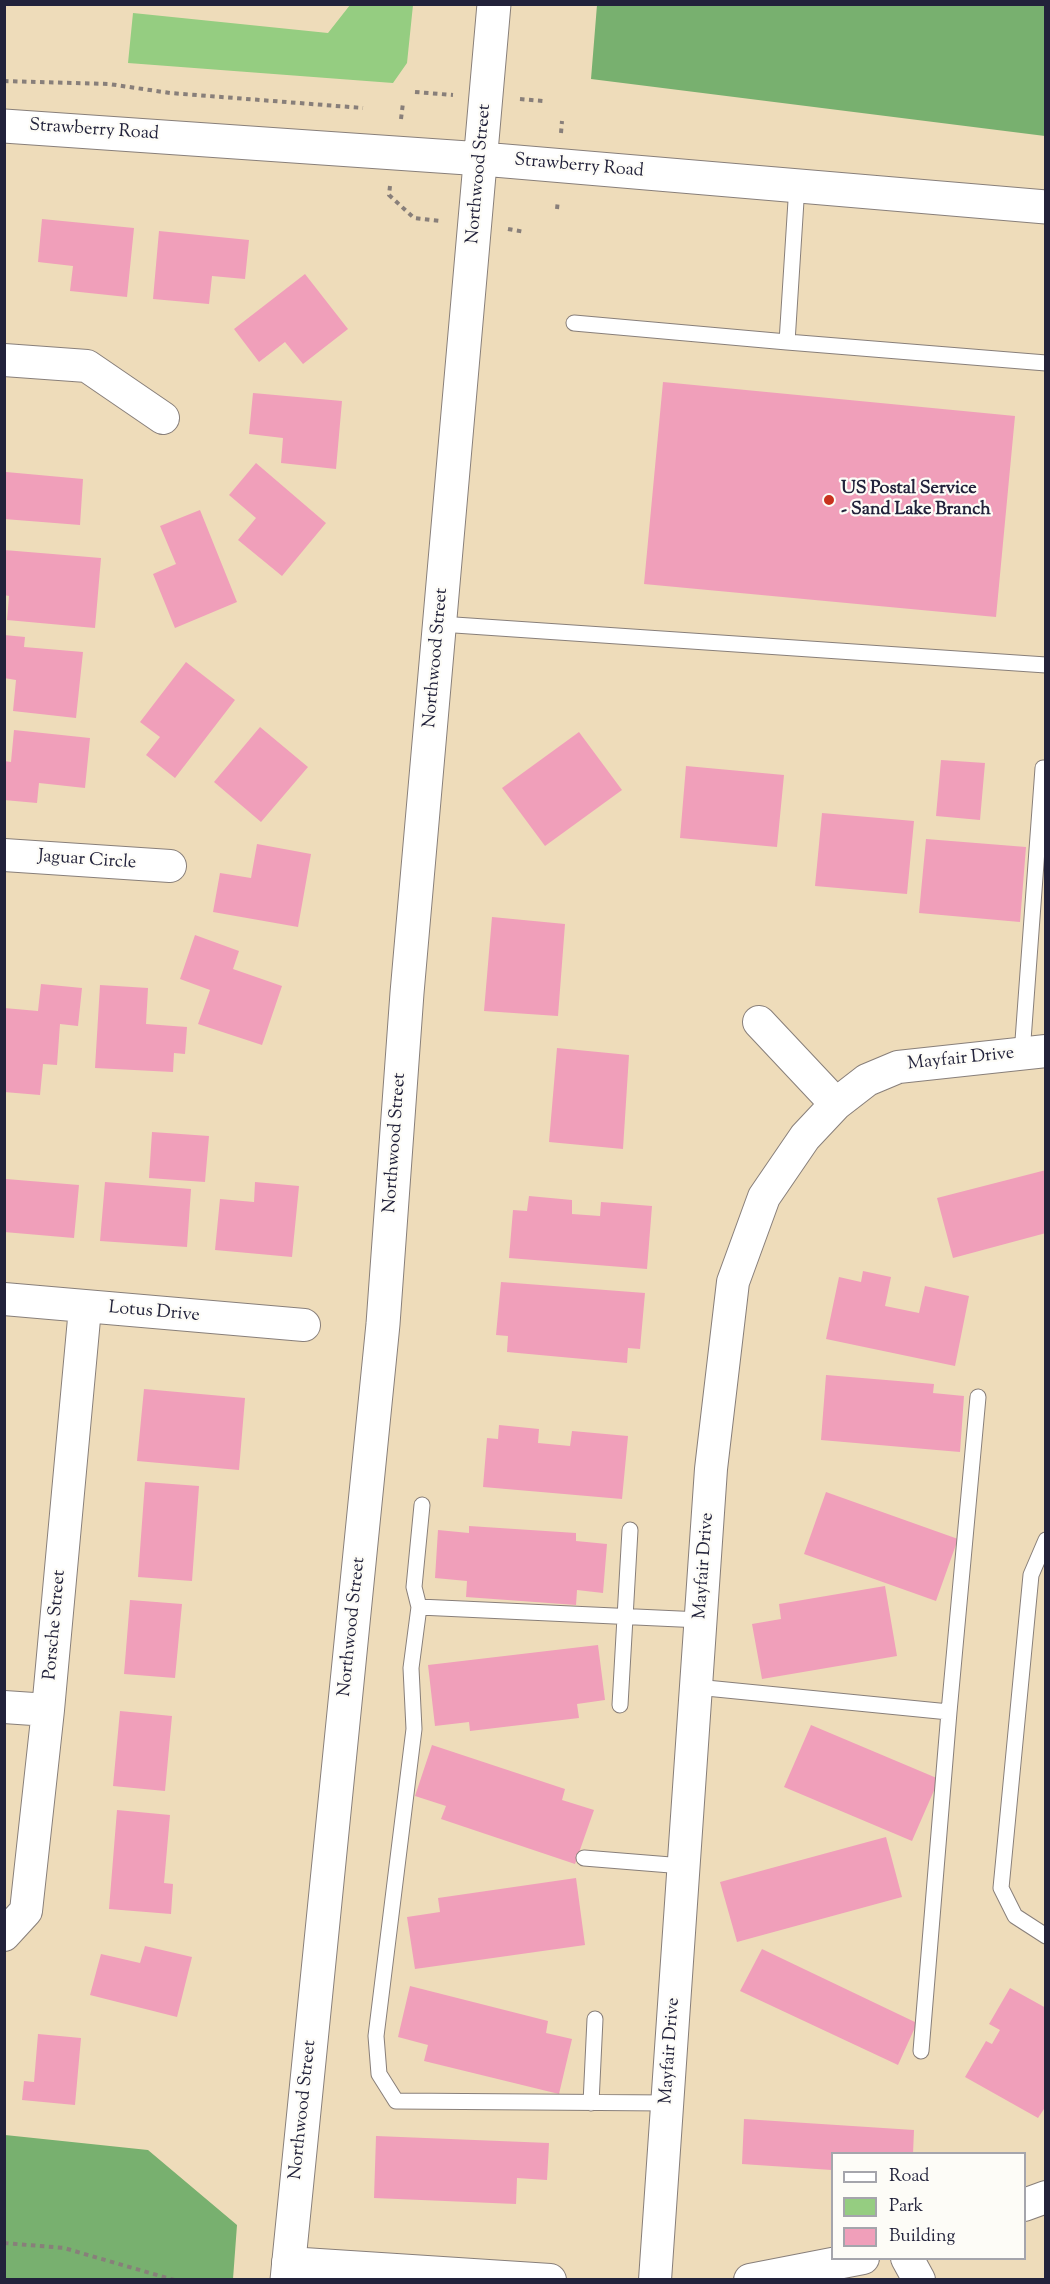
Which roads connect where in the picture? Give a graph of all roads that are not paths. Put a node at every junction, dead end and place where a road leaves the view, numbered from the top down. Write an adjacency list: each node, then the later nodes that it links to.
1 (494, 4): 3 (street, Northwood Street)
2 (4, 126): 3 (street, Strawberry Road)
3 (482, 159): 4 (street, Strawberry Road); 11 (street, Northwood Street)
4 (797, 185): 5 (street, Strawberry Road); 7 (lane)
5 (1046, 207)
6 (574, 322): 7 (lane)
7 (787, 342): 9 (lane)
8 (4, 360): 10 (street)
9 (1046, 363)
10 (163, 418)
11 (440, 624): 12 (lane); 46 (street, Northwood Street)
12 (1046, 666)
13 (1043, 768): 17 (lane)
14 (4, 855): 15 (street, Jaguar Circle)
15 (170, 866)
16 (759, 1022): 18 (street)
17 (1034, 1052): 18 (street, Mayfair Drive)
18 (836, 1104): 28 (street, Mayfair Drive)
19 (4, 1299): 20 (street, Lotus Drive)
20 (85, 1308): 21 (street, Lotus Drive); 32 (street, Porsche Street)
21 (304, 1325)
22 (978, 1397): 33 (lane)
23 (422, 1504): 26 (lane)
24 (630, 1530): 27 (lane)
25 (1046, 1540): 37 (lane)
26 (418, 1607): 27 (lane); 40 (lane)
27 (626, 1616): 28 (lane); 30 (lane)
28 (701, 1620): 29 (street, Mayfair Drive)
29 (696, 1687): 33 (lane); 35 (street, Mayfair Drive)
30 (620, 1705)
31 (4, 1707): 32 (street)
32 (48, 1710): 36 (street, Porsche Street)
33 (949, 1712): 39 (lane)
34 (584, 1857): 35 (lane)
35 (683, 1866): 41 (street, Mayfair Drive)
36 (4, 1935)
37 (1046, 1936)
38 (595, 2019): 40 (lane)
39 (921, 2051)
40 (591, 2103): 41 (lane)
41 (668, 2103): 48 (street, Mayfair Drive)
42 (1046, 2197): 43 (street)
43 (1026, 2204)
44 (858, 2260): 49 (street)
45 (908, 2260): 50 (street)
46 (288, 2271): 47 (street)
47 (550, 2280)
48 (655, 2280)
49 (750, 2280)
50 (919, 2280)

